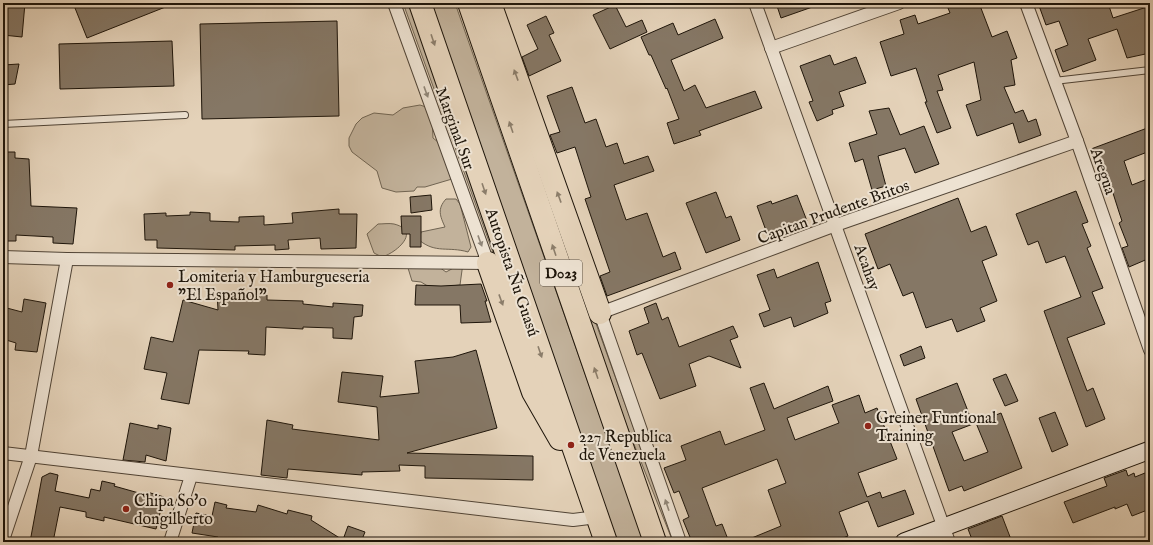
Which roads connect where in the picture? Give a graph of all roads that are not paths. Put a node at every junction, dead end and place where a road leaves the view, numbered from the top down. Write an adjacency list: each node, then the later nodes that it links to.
1 (394, 3): 17 (street, Marginal Sur, one-way to 17)
2 (420, 3): 25 (highway, Autopista Ñu Guasú / D023, one-way to 25)
3 (468, 3): 20 (highway, D023, one-way to 3)
4 (490, 3): 18 (highway, one-way to 4)
5 (755, 3): 8 (street, Acahay)
6 (899, 3): 8 (street)
7 (1026, 3): 10 (street, Aregua)
8 (771, 48): 14 (street, Acahay)
9 (1150, 70): 10 (lane)
10 (1054, 81): 13 (street, Aregua)
11 (185, 114): 12 (lane)
12 (3, 124)
13 (1077, 141): 14 (street, Capitan Prudente Britos); 19 (street, Aregua)
14 (836, 226): 18 (street, Capitan Prudente Britos); 27 (street, Acahay)
15 (3, 257): 16 (street)
16 (67, 260): 17 (street); 23 (street)
17 (488, 263): 25 (highway, one-way to 25)
18 (600, 313): 32 (street, one-way to 18)
19 (1150, 350)
20 (606, 402): 30 (highway, D023); 31 (highway)
21 (1150, 450): 27 (street)
22 (3, 453): 23 (street)
23 (31, 456): 24 (street); 28 (street)
24 (191, 476): 26 (street); 29 (street)
25 (582, 476): 26 (highway, Autopista Ñu Guasú / D023)
26 (601, 532)
27 (947, 535): 33 (street)
28 (3, 540)
29 (170, 542)
30 (655, 542)
31 (664, 542)
32 (680, 542)
33 (904, 542)

